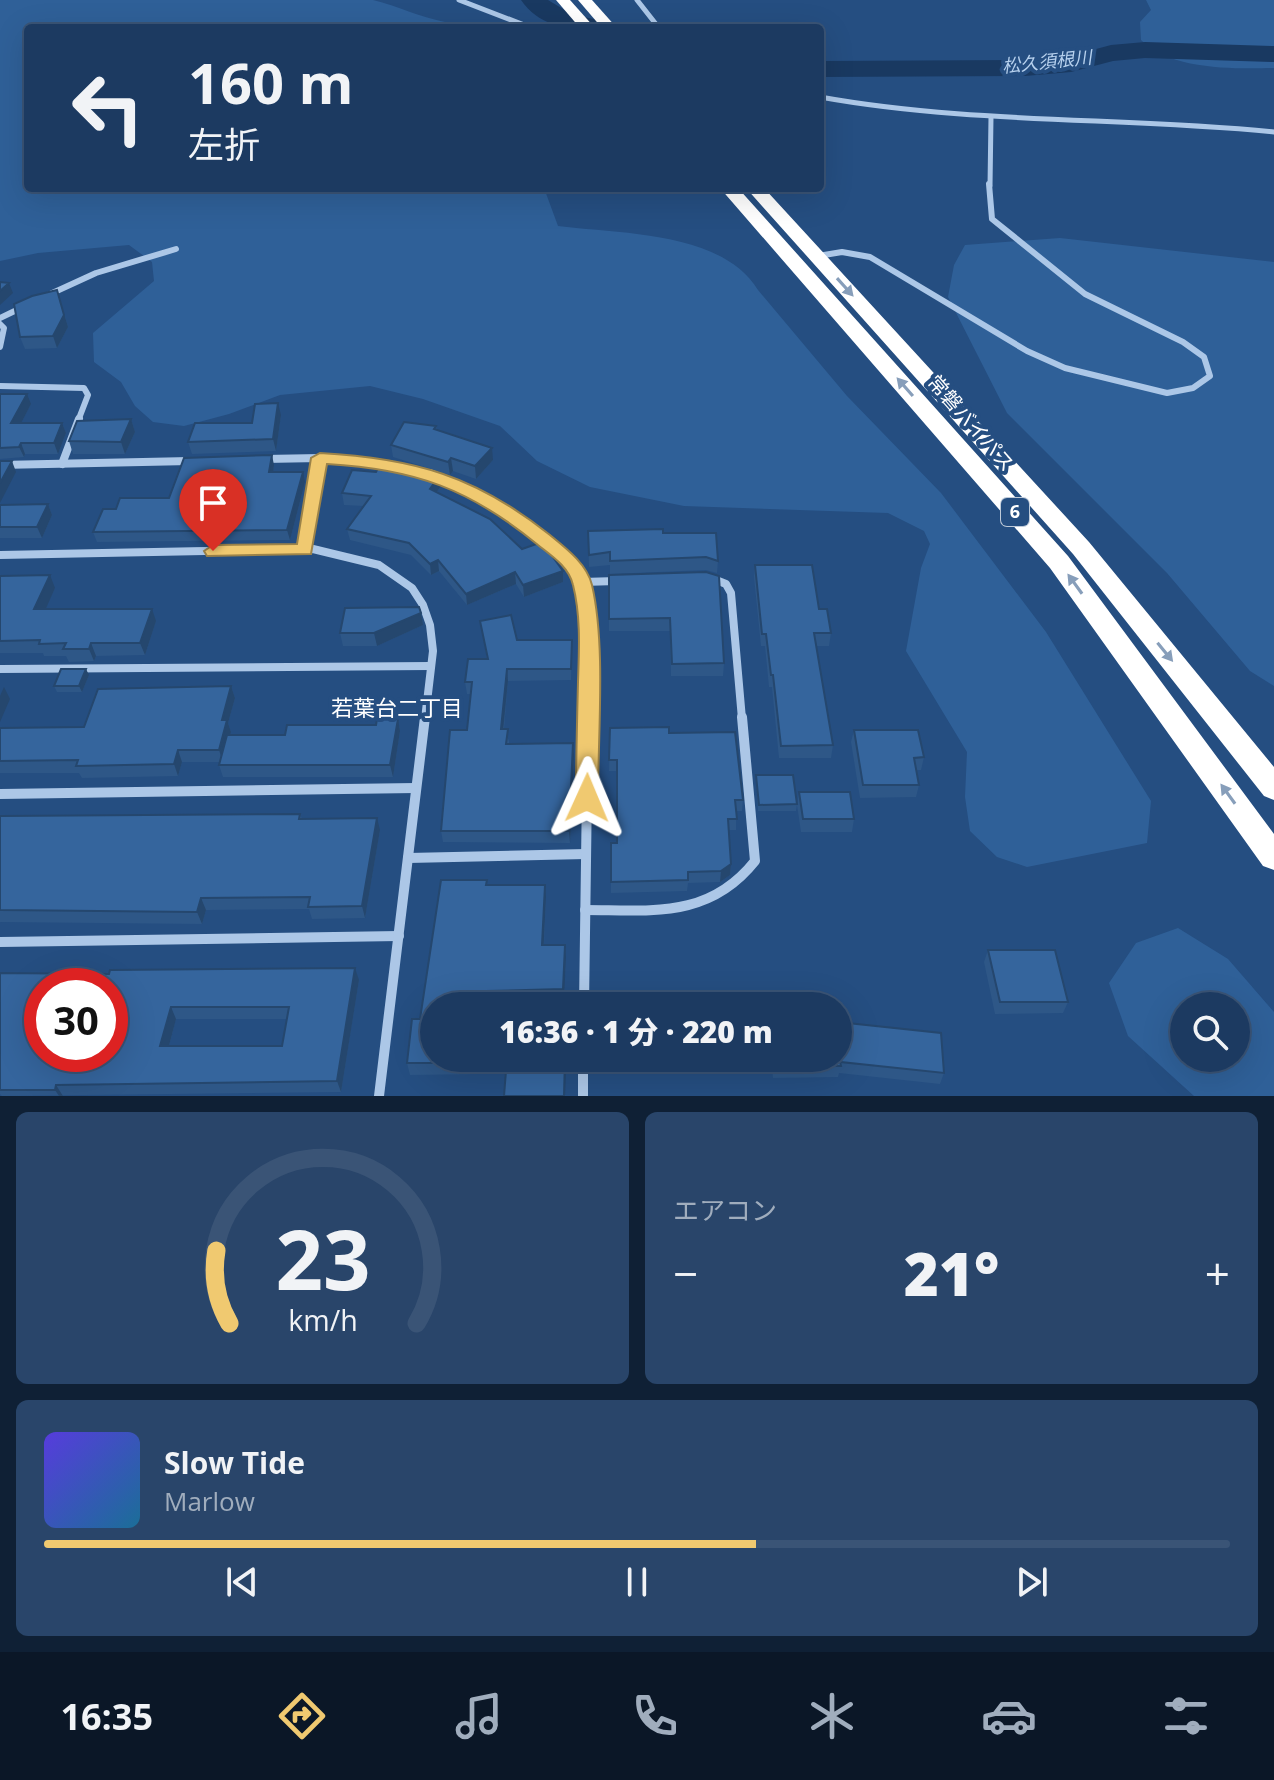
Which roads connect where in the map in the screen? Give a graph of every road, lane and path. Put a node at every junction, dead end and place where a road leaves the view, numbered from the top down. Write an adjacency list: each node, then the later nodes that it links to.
1 (459, 0): 5 (street)
2 (563, 0): 6 (highway)
3 (585, 0): 7 (highway)
4 (637, 0): 8 (street)
5 (522, 24)
6 (584, 24)
7 (606, 24)
8 (656, 24)
9 (824, 98): 10 (street)
10 (991, 117): 11 (street); 15 (street)
11 (1274, 132)
12 (733, 192): 39 (highway, 常磐バイパス / 6, one-way to 12)
13 (759, 192): 15 (highway, 常磐バイパス / 6)
14 (176, 249): 16 (street)
15 (817, 256): 36 (highway, 常磐バイパス / 6, one-way to 36)
16 (45, 297)
17 (34, 302): 18 (street)
18 (0, 321): 19 (street)
19 (0, 347)
20 (0, 386): 24 (street)
21 (320, 458): 22 (street); 26 (street); 28 (street)
22 (257, 459)
23 (197, 461): 24 (street)
24 (62, 464): 25 (street)
25 (0, 465)
26 (405, 466)
27 (416, 469): 32 (street)
28 (305, 550): 29 (street); 33 (street)
29 (0, 555)
30 (706, 577): 41 (street)
31 (629, 580): 32 (street)
32 (582, 582): 38 (street)
33 (431, 666): 34 (street); 35 (street)
34 (0, 669)
35 (416, 788): 37 (street); 40 (street)
36 (1274, 788)
37 (0, 794)
38 (586, 854): 40 (street); 41 (street)
39 (1274, 857)
40 (408, 858): 42 (street)
41 (585, 910): 44 (street)
42 (399, 936): 43 (street); 46 (street)
43 (0, 942)
44 (584, 992)
45 (583, 1072): 47 (street)
46 (379, 1096)
47 (583, 1096)

